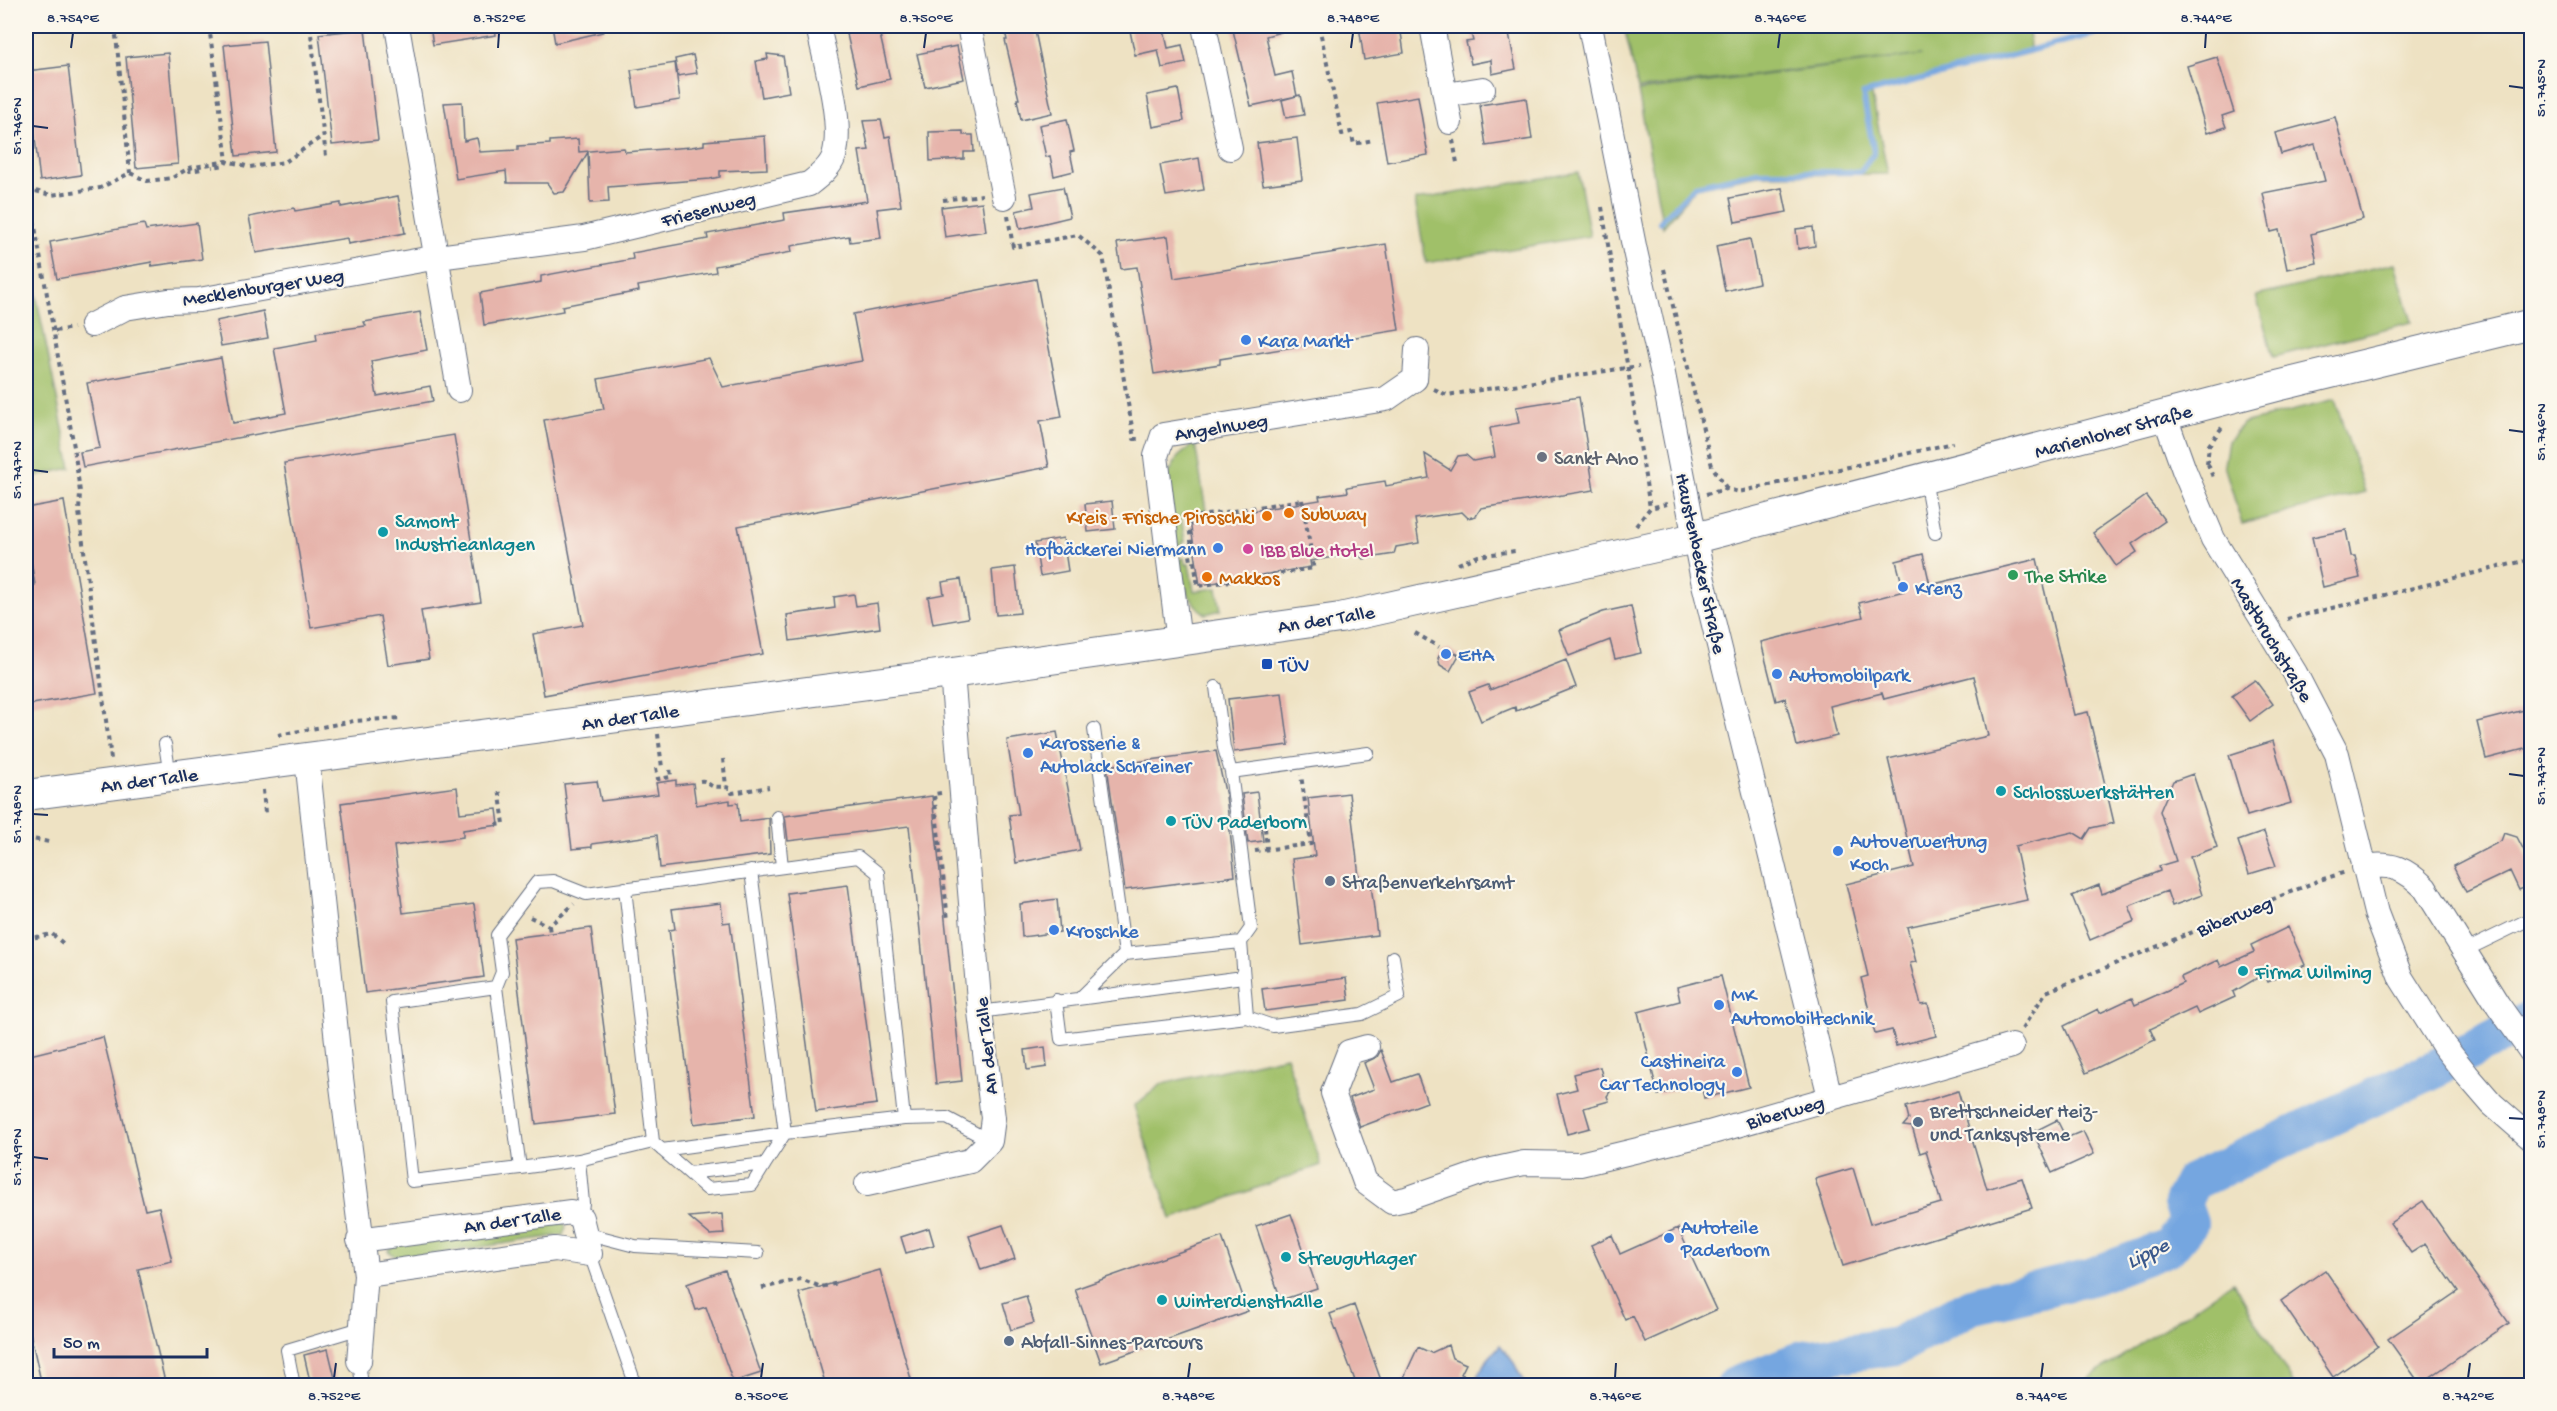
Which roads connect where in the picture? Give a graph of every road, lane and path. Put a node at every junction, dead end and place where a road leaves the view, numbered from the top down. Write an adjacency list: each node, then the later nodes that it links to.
1 (115, 26): 22 (path)
2 (210, 26): 18 (path)
3 (310, 26): 14 (path)
4 (397, 26): 28 (street)
5 (818, 26): 28 (street, Friesenweg)
6 (969, 26): 25 (street)
7 (1204, 26): 16 (street)
8 (1319, 26): 15 (path)
9 (1432, 26): 12 (street)
10 (1590, 26): 33 (street, Haustenbecker Straße)
11 (1483, 89): 12 (street)
12 (1446, 95): 13 (street)
13 (1450, 122)
14 (324, 135): 17 (path); 18 (path)
15 (1373, 140)
16 (1230, 148)
17 (326, 156)
18 (227, 161): 19 (path); 20 (path)
19 (212, 167)
20 (189, 168): 21 (path); 22 (path)
21 (202, 169)
22 (130, 173): 24 (path)
23 (26, 176): 24 (path)
24 (27, 189): 65 (path)
25 (1004, 195): 27 (path); 39 (path)
26 (1600, 196): 34 (path)
27 (943, 200)
28 (438, 257): 31 (street, Mecklenburger Weg); 35 (street)
29 (1664, 268): 42 (path)
30 (2532, 324): 37 (street, Marienloher Straße)
31 (92, 325)
32 (1417, 350): 39 (street, Angelnweg)
33 (1661, 363): 34 (path); 45 (street, Haustenbecker Straße)
34 (1629, 368): 36 (path); 43 (path)
35 (459, 390)
36 (1447, 395)
37 (2219, 402): 38 (street, Marienloher Straße); 40 (path)
38 (2165, 417): 40 (street, Mastbruchstraße); 41 (street, Marienloher Straße)
39 (1163, 435): 52 (street, Angelnweg)
40 (2184, 470): 50 (street, Mastbruchstraße)
41 (1925, 479): 44 (lane); 45 (street, Marienloher Straße)
42 (1727, 489)
43 (1635, 528)
44 (1935, 533)
45 (1695, 538): 52 (street, An der Talle); 112 (street, Haustenbecker Straße)
46 (1521, 550): 48 (path)
47 (2532, 559): 50 (path)
48 (1449, 568)
49 (1198, 586): 49 (path)
50 (2268, 628): 88 (street, Mastbruchstraße)
51 (1415, 633): 53 (path)
52 (1179, 642): 54 (street, An der Talle)
53 (1439, 647)
54 (952, 673): 56 (street, An der Talle); 107 (street, An der Talle)
55 (1216, 687): 71 (lane)
56 (656, 713): 63 (street, An der Talle); 70 (path)
57 (405, 718): 59 (path)
58 (1094, 729): 101 (lane)
59 (268, 737)
60 (165, 744): 72 (lane)
61 (1368, 753): 67 (lane)
62 (122, 759): 65 (path)
63 (308, 759): 72 (street, An der Talle); 124 (street)
64 (723, 759): 74 (path)
65 (111, 761): 66 (path)
66 (101, 762)
67 (1300, 763): 71 (lane); 85 (path)
68 (670, 767): 69 (path)
69 (656, 768)
70 (662, 768)
71 (1231, 772): 86 (lane)
72 (170, 777): 78 (street, An der Talle)
73 (700, 781): 74 (path)
74 (726, 786): 75 (path)
75 (769, 787)
76 (499, 788): 81 (path)
77 (263, 790): 79 (path)
78 (26, 795)
79 (265, 813)
80 (777, 817): 87 (lane)
81 (496, 825)
82 (1265, 828): 85 (path)
83 (26, 838): 84 (path)
84 (49, 842)
85 (1267, 849): 86 (path)
86 (1241, 853): 98 (lane)
87 (782, 867): 89 (lane); 113 (lane)
88 (2364, 867): 100 (street); 115 (street, Mastbruchstraße)
89 (751, 872): 91 (lane); 114 (lane)
90 (2320, 880): 109 (path, Biberweg)
91 (625, 888): 92 (lane); 117 (lane)
92 (586, 894): 93 (lane); 95 (path)
93 (516, 910): 95 (path); 104 (lane)
94 (2532, 918): 100 (lane)
95 (549, 926): 96 (path)
96 (550, 933)
97 (26, 939): 99 (path)
98 (1241, 942): 101 (lane); 103 (lane)
99 (65, 945)
100 (2464, 951): 111 (street)
101 (1125, 954): 105 (lane)
102 (1394, 957): 108 (lane)
103 (1243, 977): 105 (lane); 108 (lane)
104 (496, 987): 120 (lane); 120 (lane)
105 (1081, 997): 106 (lane)
106 (1056, 1000): 107 (lane); 108 (lane)
107 (980, 1012): 116 (street, An der Talle)
108 (1247, 1017)
109 (2012, 1046): 112 (street, Biberweg)
110 (1367, 1047): 112 (street, Biberweg)
111 (2529, 1049)
112 (1830, 1097)
113 (904, 1119): 114 (lane); 116 (lane)
114 (785, 1133): 117 (lane); 119 (lane)
115 (2532, 1139)
116 (990, 1142): 122 (street)
117 (657, 1146): 118 (lane); 121 (lane)
118 (579, 1160): 120 (lane); 123 (lane)
119 (765, 1164): 121 (lane); 121 (lane)
120 (520, 1168)
121 (689, 1173)
122 (867, 1184)
123 (585, 1235): 124 (street, An der Talle); 125 (lane); 126 (street, An der Talle); 133 (lane)
124 (359, 1240): 126 (street)
125 (758, 1253)
126 (366, 1275): 129 (street)
127 (838, 1283): 128 (path)
128 (762, 1288)
129 (361, 1329): 130 (street); 131 (lane)
130 (359, 1361): 132 (lane)
131 (294, 1386)
132 (362, 1386)
133 (636, 1386)

